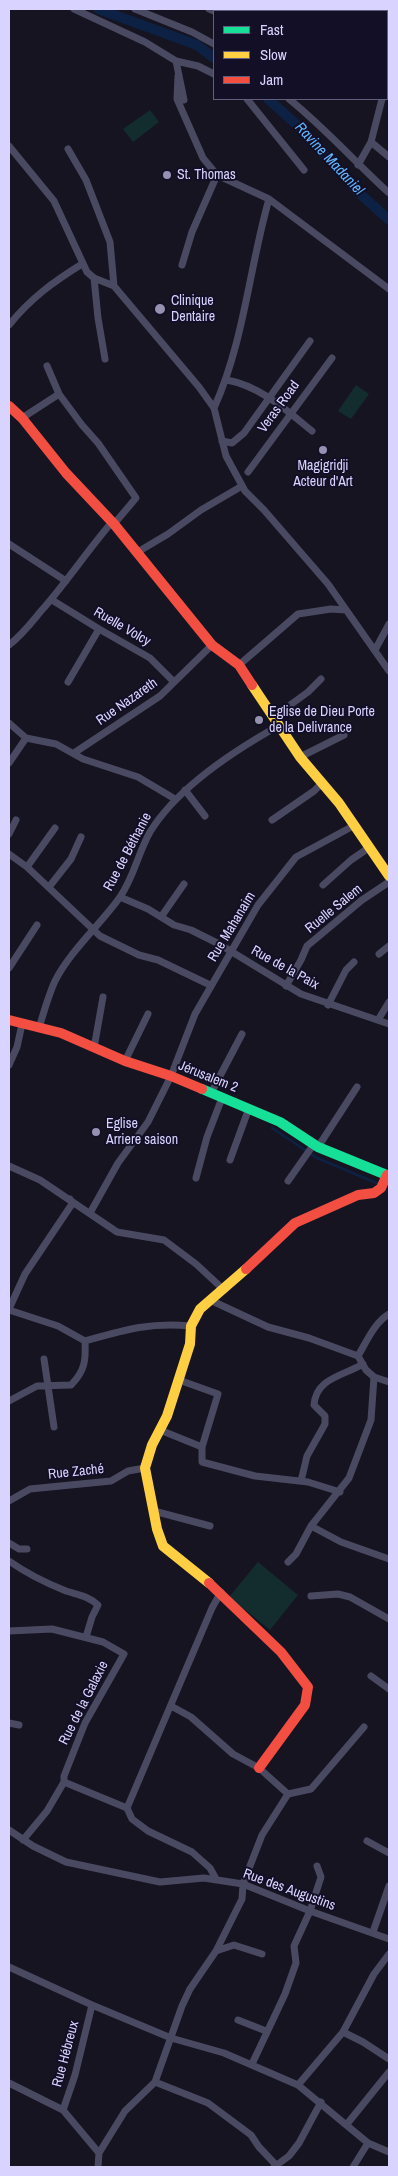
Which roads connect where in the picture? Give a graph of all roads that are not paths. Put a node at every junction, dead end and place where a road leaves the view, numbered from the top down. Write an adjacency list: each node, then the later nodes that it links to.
1 (74, 9): 4 (street)
2 (135, 9): 3 (street)
3 (213, 43)
4 (176, 61): 5 (street); 6 (street)
5 (213, 74)
6 (178, 76): 7 (street); 17 (street)
7 (184, 100)
8 (248, 100): 16 (street)
9 (290, 100): 15 (street)
10 (382, 100): 11 (street)
11 (371, 142): 14 (street); 15 (street)
12 (9, 146): 20 (street)
13 (68, 150): 23 (street)
14 (389, 157)
15 (358, 165): 18 (street)
16 (304, 170)
17 (217, 175): 19 (street); 21 (street)
18 (389, 193)
19 (269, 199): 24 (street); 30 (street)
20 (82, 264): 22 (street); 25 (street)
21 (182, 265)
22 (94, 278): 23 (street); 28 (street)
23 (114, 286): 34 (street)
24 (389, 289)
25 (9, 325)
26 (310, 342): 32 (street, Veras Road)
27 (332, 358): 35 (street, Veras Road)
28 (105, 359)
29 (47, 366): 31 (street)
30 (227, 380): 32 (street); 34 (street)
31 (59, 394): 36 (street); 41 (street)
32 (268, 398): 35 (street); 38 (street, Veras Road)
33 (9, 406): 36 (street)
34 (214, 408): 38 (street)
35 (290, 413): 37 (street); 39 (street, Veras Road)
36 (22, 418): 41 (street)
37 (312, 431)
38 (222, 441): 40 (street)
39 (248, 472)
40 (242, 486): 43 (street); 46 (street)
41 (113, 523): 43 (street); 44 (street)
42 (9, 544): 44 (street)
43 (136, 553): 50 (street)
44 (66, 581): 45 (street)
45 (52, 600): 48 (street, Ruelle Volcy); 49 (street)
46 (346, 610): 51 (street); 52 (street)
47 (389, 624): 51 (street)
48 (99, 629): 55 (street); 56 (street, Ruelle Volcy)
49 (9, 645)
50 (212, 645): 52 (street); 56 (street, Rue Nazareth)
51 (375, 650): 53 (street)
52 (239, 665): 57 (street)
53 (389, 671)
54 (321, 679): 57 (street, Rue de Béthanie)
55 (68, 682)
56 (174, 682): 61 (street, Rue Nazareth)
57 (277, 720): 62 (street); 65 (street, Rue de Béthanie)
58 (9, 723): 60 (street)
59 (344, 735): 62 (street)
60 (26, 738): 61 (street); 63 (street)
61 (74, 753): 66 (street)
62 (300, 757): 64 (street)
63 (9, 762)
64 (322, 783): 69 (street); 70 (street)
65 (185, 790): 66 (street, Rue de Béthanie); 67 (street)
66 (175, 799): 82 (street, Rue de Béthanie)
67 (205, 816)
68 (16, 820): 72 (street)
69 (272, 820)
70 (355, 825): 74 (street); 87 (street, Rue Mahanaim)
71 (55, 828): 76 (street)
72 (9, 834)
73 (81, 837): 81 (street)
74 (370, 848): 77 (street); 80 (street)
75 (9, 854): 76 (street)
76 (27, 867): 81 (street)
77 (389, 876)
78 (389, 882): 92 (street, Ruelle Salem)
79 (184, 884): 83 (street)
80 (323, 885)
81 (49, 887): 85 (street)
82 (120, 897): 83 (street, Rue de la Paix); 85 (street, Rue de Béthanie)
83 (162, 917): 87 (street, Rue de la Paix)
84 (37, 925): 90 (street)
85 (93, 929): 91 (street); 101 (street, Rue de Béthanie)
86 (389, 946): 88 (street)
87 (232, 952): 91 (street, Rue Mahanaim); 92 (street, Rue de la Paix)
88 (379, 954)
89 (354, 962): 95 (street)
90 (9, 968)
91 (210, 985): 106 (street, Rue Mahanaim)
92 (286, 986): 95 (street, Rue de la Paix)
93 (103, 997): 103 (street)
94 (389, 1002): 98 (street)
95 (328, 1005): 98 (street, Rue de la Paix)
96 (148, 1014): 104 (street)
97 (9, 1020): 99 (street, Jérusalem 2)
98 (378, 1020): 100 (street, Rue de la Paix)
99 (22, 1024): 101 (street, Jérusalem 2); 105 (street)
100 (389, 1024)
101 (39, 1028): 103 (street, Jérusalem 2)
102 (242, 1034): 108 (street)
103 (94, 1048): 104 (street, Jérusalem 2)
104 (125, 1061): 106 (street, Jérusalem 2)
105 (9, 1065)
106 (170, 1076): 108 (street, Jérusalem 2); 118 (street, Rue Mahanaim)
107 (357, 1087): 111 (street)
108 (210, 1093): 109 (street, Jérusalem 2)
109 (222, 1098): 110 (street, Jérusalem 2); 114 (street)
110 (249, 1108): 111 (street, Jérusalem 2); 112 (street)
111 (316, 1145): 115 (street, Jérusalem 2); 116 (street)
112 (230, 1160)
113 (9, 1166): 117 (street)
114 (196, 1178)
115 (386, 1180): 119 (street)
116 (288, 1182)
117 (70, 1199): 118 (street); 121 (street)
118 (90, 1213): 119 (street)
119 (224, 1290): 120 (street)
120 (210, 1300): 123 (street); 125 (street)
121 (9, 1310): 124 (street)
122 (389, 1314): 125 (street)
123 (192, 1326): 124 (street); 129 (street)
124 (85, 1341): 131 (street)
125 (358, 1356): 127 (street)
126 (44, 1359): 131 (street)
127 (363, 1364): 128 (street); 137 (street)
128 (374, 1377): 130 (street); 138 (street)
129 (179, 1380): 134 (street); 135 (street)
130 (389, 1382)
131 (48, 1384): 132 (street); 133 (street)
132 (9, 1401)
133 (54, 1427)
134 (160, 1430): 135 (street); 136 (street)
135 (202, 1446): 137 (street)
136 (145, 1468): 139 (street, Rue Zaché); 140 (street)
137 (301, 1481): 138 (street)
138 (340, 1492): 142 (street)
139 (9, 1501)
140 (154, 1511): 141 (street); 148 (street)
141 (210, 1526)
142 (312, 1526): 145 (street); 147 (street)
143 (9, 1544): 144 (street)
144 (27, 1549)
145 (389, 1559)
146 (9, 1561): 152 (street)
147 (288, 1562)
148 (221, 1592): 155 (street); 159 (street)
149 (311, 1596): 150 (street)
150 (389, 1619)
151 (9, 1631): 152 (street, Rue de la Galaxie)
152 (86, 1637): 160 (street, Rue de la Galaxie)
153 (371, 1676): 154 (street)
154 (389, 1689)
155 (171, 1706): 159 (street); 162 (street)
156 (9, 1723): 157 (street)
157 (19, 1725)
158 (364, 1727): 161 (street)
159 (259, 1768): 161 (street)
160 (64, 1782): 162 (street); 164 (street, Rue de la Galaxie)
161 (288, 1794): 169 (street)
162 (127, 1808): 168 (street)
163 (9, 1830): 164 (street, Rue des Augustins)
164 (23, 1840): 168 (street, Rue des Augustins)
165 (367, 1841): 166 (street)
166 (389, 1853)
167 (317, 1866): 171 (street)
168 (216, 1879): 169 (street, Rue des Augustins)
169 (243, 1884): 171 (street, Rue des Augustins); 174 (street)
170 (389, 1886): 172 (street)
171 (310, 1911): 172 (street, Rue des Augustins); 180 (street)
172 (373, 1932): 173 (street, Rue des Augustins)
173 (389, 1939)
174 (216, 1951): 175 (street); 182 (street)
175 (262, 1954)
176 (389, 1954): 181 (street)
177 (9, 1967): 178 (street)
178 (92, 2005): 182 (street); 190 (street, Rue Hébreux)
179 (238, 2020): 180 (street)
180 (266, 2031): 184 (street)
181 (343, 2032): 183 (street); 188 (street)
182 (171, 2038): 184 (street); 186 (street)
183 (389, 2059)
184 (252, 2064): 188 (street)
185 (389, 2072): 191 (street)
186 (155, 2082): 194 (street); 195 (street)
187 (9, 2083): 190 (street)
188 (298, 2085): 189 (street)
189 (321, 2102): 191 (street); 195 (street)
190 (63, 2110): 194 (street)
191 (348, 2124): 192 (street)
192 (368, 2143): 193 (street); 197 (street)
193 (389, 2152)
194 (99, 2153): 196 (street)
195 (275, 2166)
196 (98, 2167)
197 (353, 2167)

